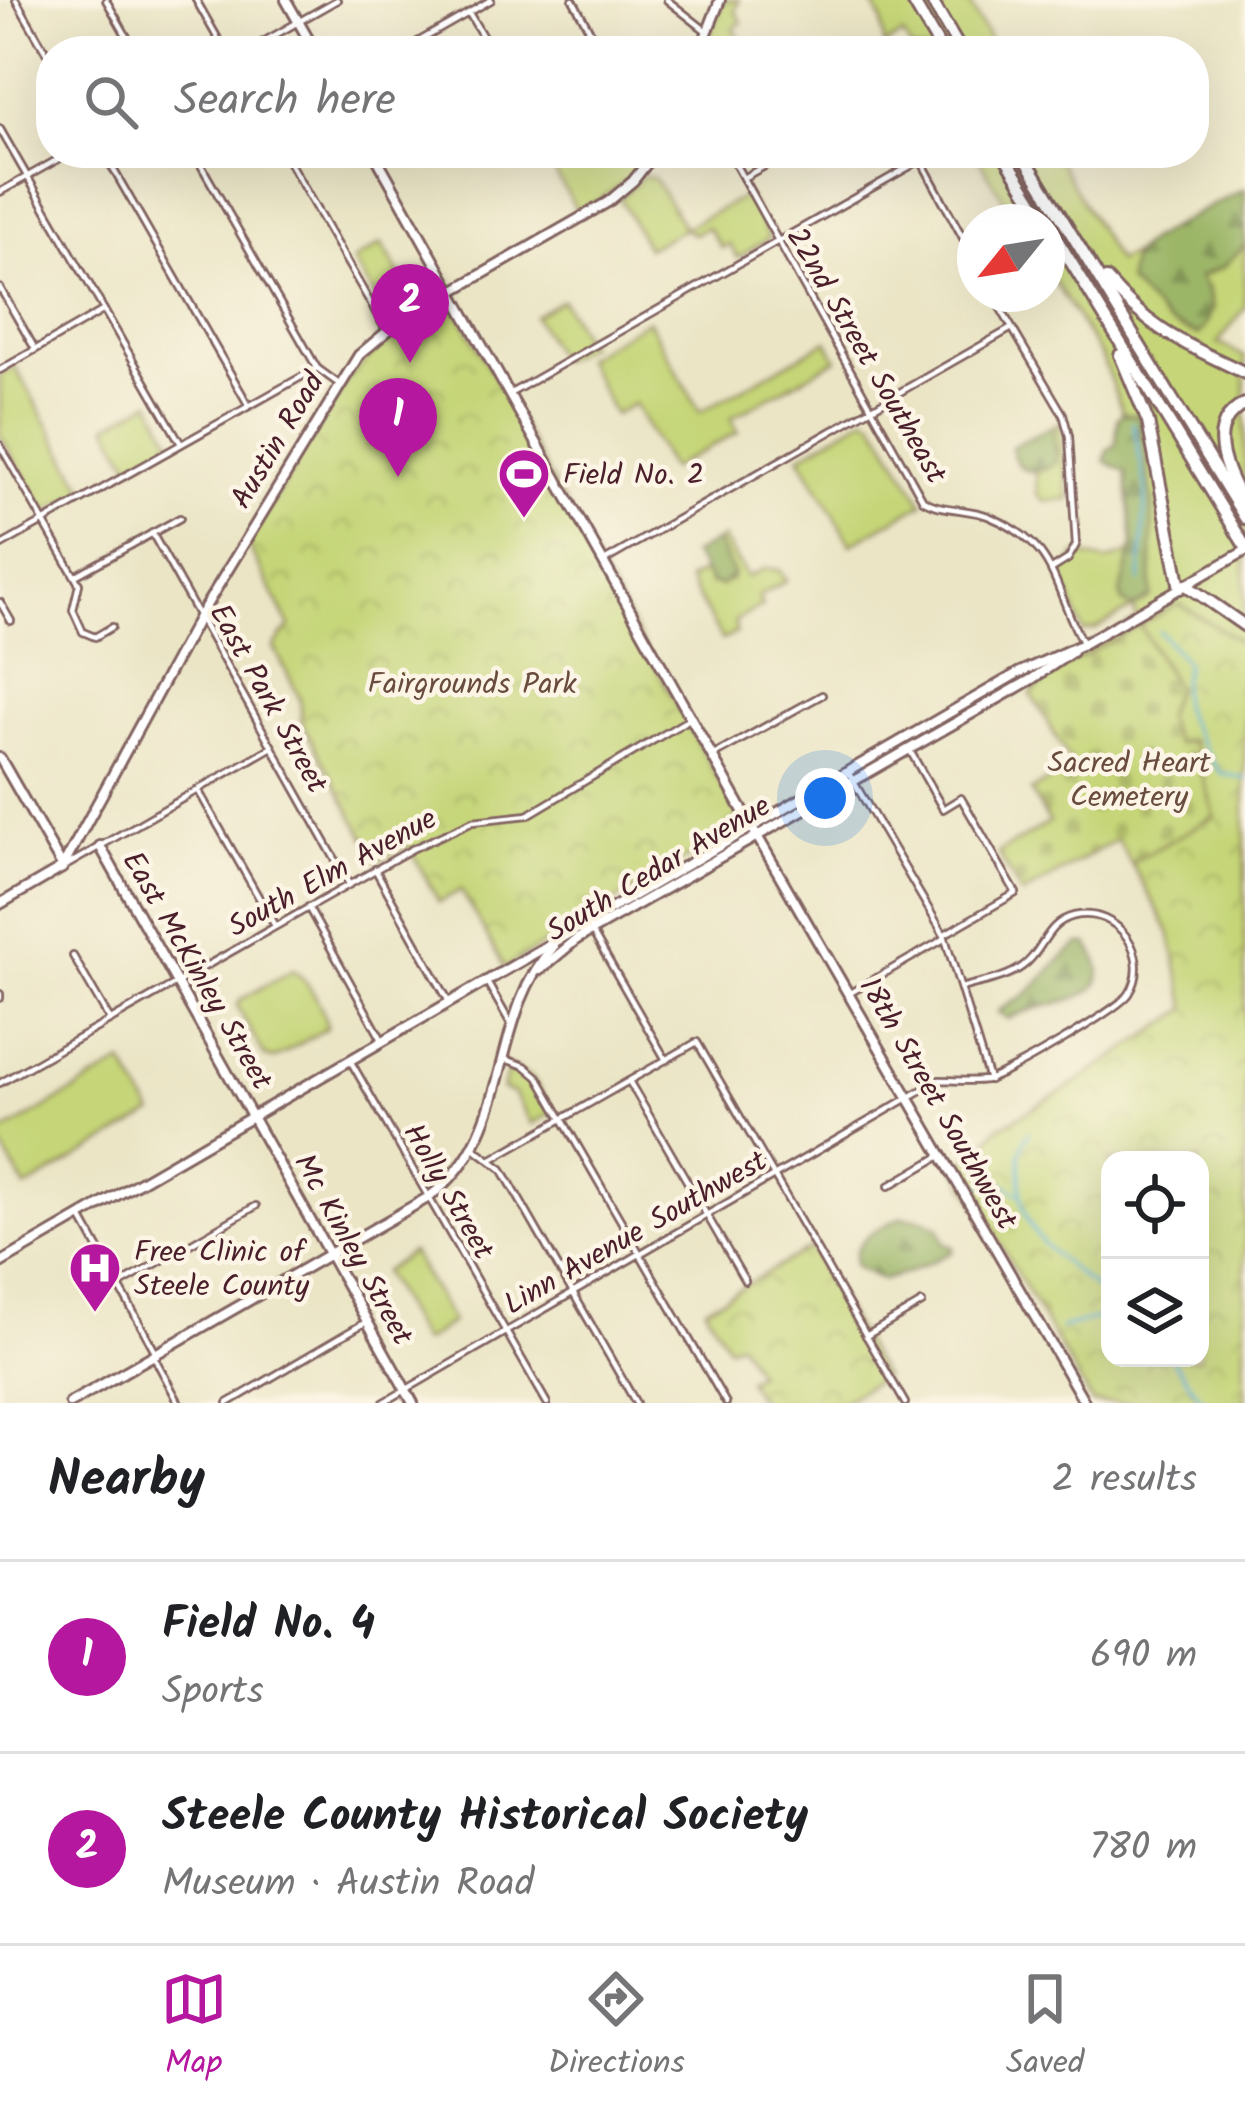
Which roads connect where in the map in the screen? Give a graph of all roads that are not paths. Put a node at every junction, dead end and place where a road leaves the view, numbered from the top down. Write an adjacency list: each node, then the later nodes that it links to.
1 (16, 0): 15 (street)
2 (106, 0): 16 (street)
3 (196, 0): 17 (street)
4 (286, 0): 13 (street)
5 (337, 0): 13 (street)
6 (491, 0): 12 (street)
7 (573, 0): 22 (street)
8 (667, 0): 14 (street)
9 (720, 0): 14 (street)
10 (912, 0): 24 (highway)
11 (931, 0): 25 (highway)
12 (469, 13): 20 (street); 21 (street)
13 (298, 22): 18 (street); 19 (street)
14 (707, 31): 23 (street)
15 (37, 36)
16 (126, 36)
17 (216, 36)
18 (274, 36)
19 (306, 36)
20 (428, 36)
21 (482, 36)
22 (593, 36)
23 (705, 36)
24 (933, 36)
25 (952, 36)
26 (0, 129): 39 (street)
27 (43, 168): 39 (street)
28 (113, 168): 61 (street)
29 (203, 168): 55 (street)
30 (293, 168): 53 (street)
31 (383, 168): 49 (street, 18th Street Southwest)
32 (641, 168): 49 (street, Austin Road)
33 (737, 168): 40 (street, 22nd Street Southeast)
34 (761, 168): 40 (street)
35 (901, 168): 45 (street)
36 (925, 168): 44 (street)
37 (1013, 168): 43 (highway)
38 (1031, 168): 41 (highway)
39 (27, 177): 42 (street); 50 (street)
40 (743, 178): 45 (street, 22nd Street Southeast)
41 (1043, 188): 57 (highway); 67 (highway)
42 (0, 193)
43 (1035, 204)
44 (957, 227)
45 (778, 242): 59 (street); 62 (street, 22nd Street Southeast)
46 (1065, 252): 47 (highway)
47 (1074, 267): 71 (highway); 75 (highway)
48 (0, 288): 54 (street)
49 (454, 290): 53 (street, Austin Road); 59 (street, 18th Street Southwest)
50 (104, 310): 54 (street); 63 (street)
51 (1003, 312): 52 (street)
52 (1012, 328): 62 (street); 73 (street)
53 (386, 330): 58 (street, Austin Road)
54 (35, 350): 56 (street)
55 (317, 368): 58 (street); 61 (street)
56 (0, 370)
57 (1245, 373)
58 (339, 384): 77 (street, Austin Road)
59 (511, 393): 72 (street, 18th Street Southwest)
60 (1245, 404): 65 (highway)
61 (249, 406): 63 (street)
62 (872, 408): 72 (street); 73 (street, 22nd Street Southeast)
63 (181, 444): 68 (street)
64 (0, 445): 68 (street)
65 (1245, 506)
66 (180, 518): 69 (street)
67 (1245, 518)
68 (44, 521): 70 (street); 74 (street)
69 (152, 533): 74 (street); 77 (street, East Park Street)
70 (0, 546)
71 (1245, 548): 75 (street, South Cedar Avenue)
72 (604, 561): 83 (street, 18th Street Southwest)
73 (1052, 569): 81 (street, 22nd Street Southeast)
74 (75, 576): 80 (street)
75 (1183, 586): 79 (highway); 81 (street, South Cedar Avenue)
76 (0, 602): 78 (street)
77 (199, 617): 84 (street, East Park Street); 92 (street, Austin Road)
78 (11, 621)
79 (1245, 626)
80 (112, 627)
81 (1083, 644): 85 (street, South Cedar Avenue); 88 (street, South Cedar Avenue)
82 (822, 695): 86 (street)
83 (691, 718): 86 (street, 18th Street Southwest); 93 (street, South Elm Avenue)
84 (272, 747): 89 (street); 94 (street, East Park Street)
85 (909, 749): 88 (street, South Cedar Avenue); 100 (street)
86 (712, 756): 90 (street, 18th Street Southwest)
87 (0, 758): 92 (street)
88 (851, 776): 90 (street, South Cedar Avenue); 100 (street)
89 (198, 790): 91 (street); 97 (street)
90 (754, 832): 98 (street, South Cedar Avenue); 107 (street, 18th Street Southwest)
91 (100, 847): 92 (street); 104 (street, East McKinley Street)
92 (62, 868): 95 (street)
93 (375, 868): 94 (street, South Elm Avenue); 108 (street)
94 (349, 884): 96 (street, South Elm Avenue)
95 (0, 904)
96 (308, 907): 97 (street, South Elm Avenue); 111 (street)
97 (275, 926): 104 (street, South Elm Avenue)
98 (589, 926): 99 (street, South Cedar Avenue); 103 (street, South Cedar Avenue); 113 (street)
99 (567, 934): 102 (street, South Cedar Avenue); 103 (street)
100 (944, 937): 106 (street); 107 (street)
101 (73, 956): 109 (street)
102 (506, 973): 103 (street, South Cedar Avenue); 105 (street, South Cedar Avenue)
103 (534, 976): 110 (street)
104 (177, 982): 109 (street, South Elm Avenue); 119 (street, East McKinley Street)
105 (488, 983): 108 (street, South Cedar Avenue); 110 (street)
106 (961, 988): 115 (street); 115 (street)
107 (848, 995): 118 (street, 18th Street Southwest)
108 (451, 1005): 111 (street, South Cedar Avenue)
109 (110, 1021): 117 (street, South Elm Avenue)
110 (513, 1029): 112 (street)
111 (384, 1043): 114 (street, South Cedar Avenue)
112 (505, 1060): 120 (street); 121 (street)
113 (666, 1060): 116 (street); 124 (street)
114 (351, 1062): 119 (street, South Cedar Avenue); 126 (street, Holly Street)
115 (989, 1080): 118 (street, Linn Avenue Southwest)
116 (629, 1081): 120 (street); 128 (street)
117 (0, 1084)
118 (908, 1097): 122 (street, 18th Street Southwest); 124 (street, Linn Avenue Southwest)
119 (254, 1118): 129 (street, South Cedar Avenue); 130 (street, Mc Kinley Street)
120 (562, 1120): 123 (street); 131 (street)
121 (474, 1148): 123 (street); 126 (street)
122 (941, 1155): 125 (street); 152 (street, 18th Street Southwest)
123 (492, 1159): 135 (street)
124 (774, 1175): 128 (street, Linn Avenue Southwest); 139 (street)
125 (889, 1186)
126 (428, 1197): 130 (street); 138 (street, Holly Street)
127 (256, 1206): 134 (street)
128 (706, 1215): 131 (street, Linn Avenue Southwest); 133 (street)
129 (81, 1217): 132 (street, South Cedar Avenue); 134 (street)
130 (330, 1254): 137 (street, Mc Kinley Street); 140 (street)
131 (640, 1254): 135 (street, Linn Avenue Southwest); 150 (street)
132 (1, 1261)
133 (745, 1281)
134 (118, 1285): 140 (street)
135 (573, 1293): 138 (street, Linn Avenue Southwest); 149 (street)
136 (922, 1303): 139 (street)
137 (367, 1322): 141 (street, Mc Kinley Street); 146 (street)
138 (506, 1331): 141 (street, Linn Avenue Southwest); 143 (street, Holly Street)
139 (866, 1336): 151 (street)
140 (154, 1354): 142 (street); 145 (street)
141 (405, 1390): 147 (street, Linn Avenue Southwest); 148 (street, Mc Kinley Street)
142 (88, 1399): 144 (street)
143 (543, 1402)
144 (70, 1403)
145 (179, 1403)
146 (228, 1403)
147 (383, 1403)
148 (412, 1403)
149 (636, 1403)
150 (726, 1403)
151 (905, 1403)
152 (1085, 1403)

